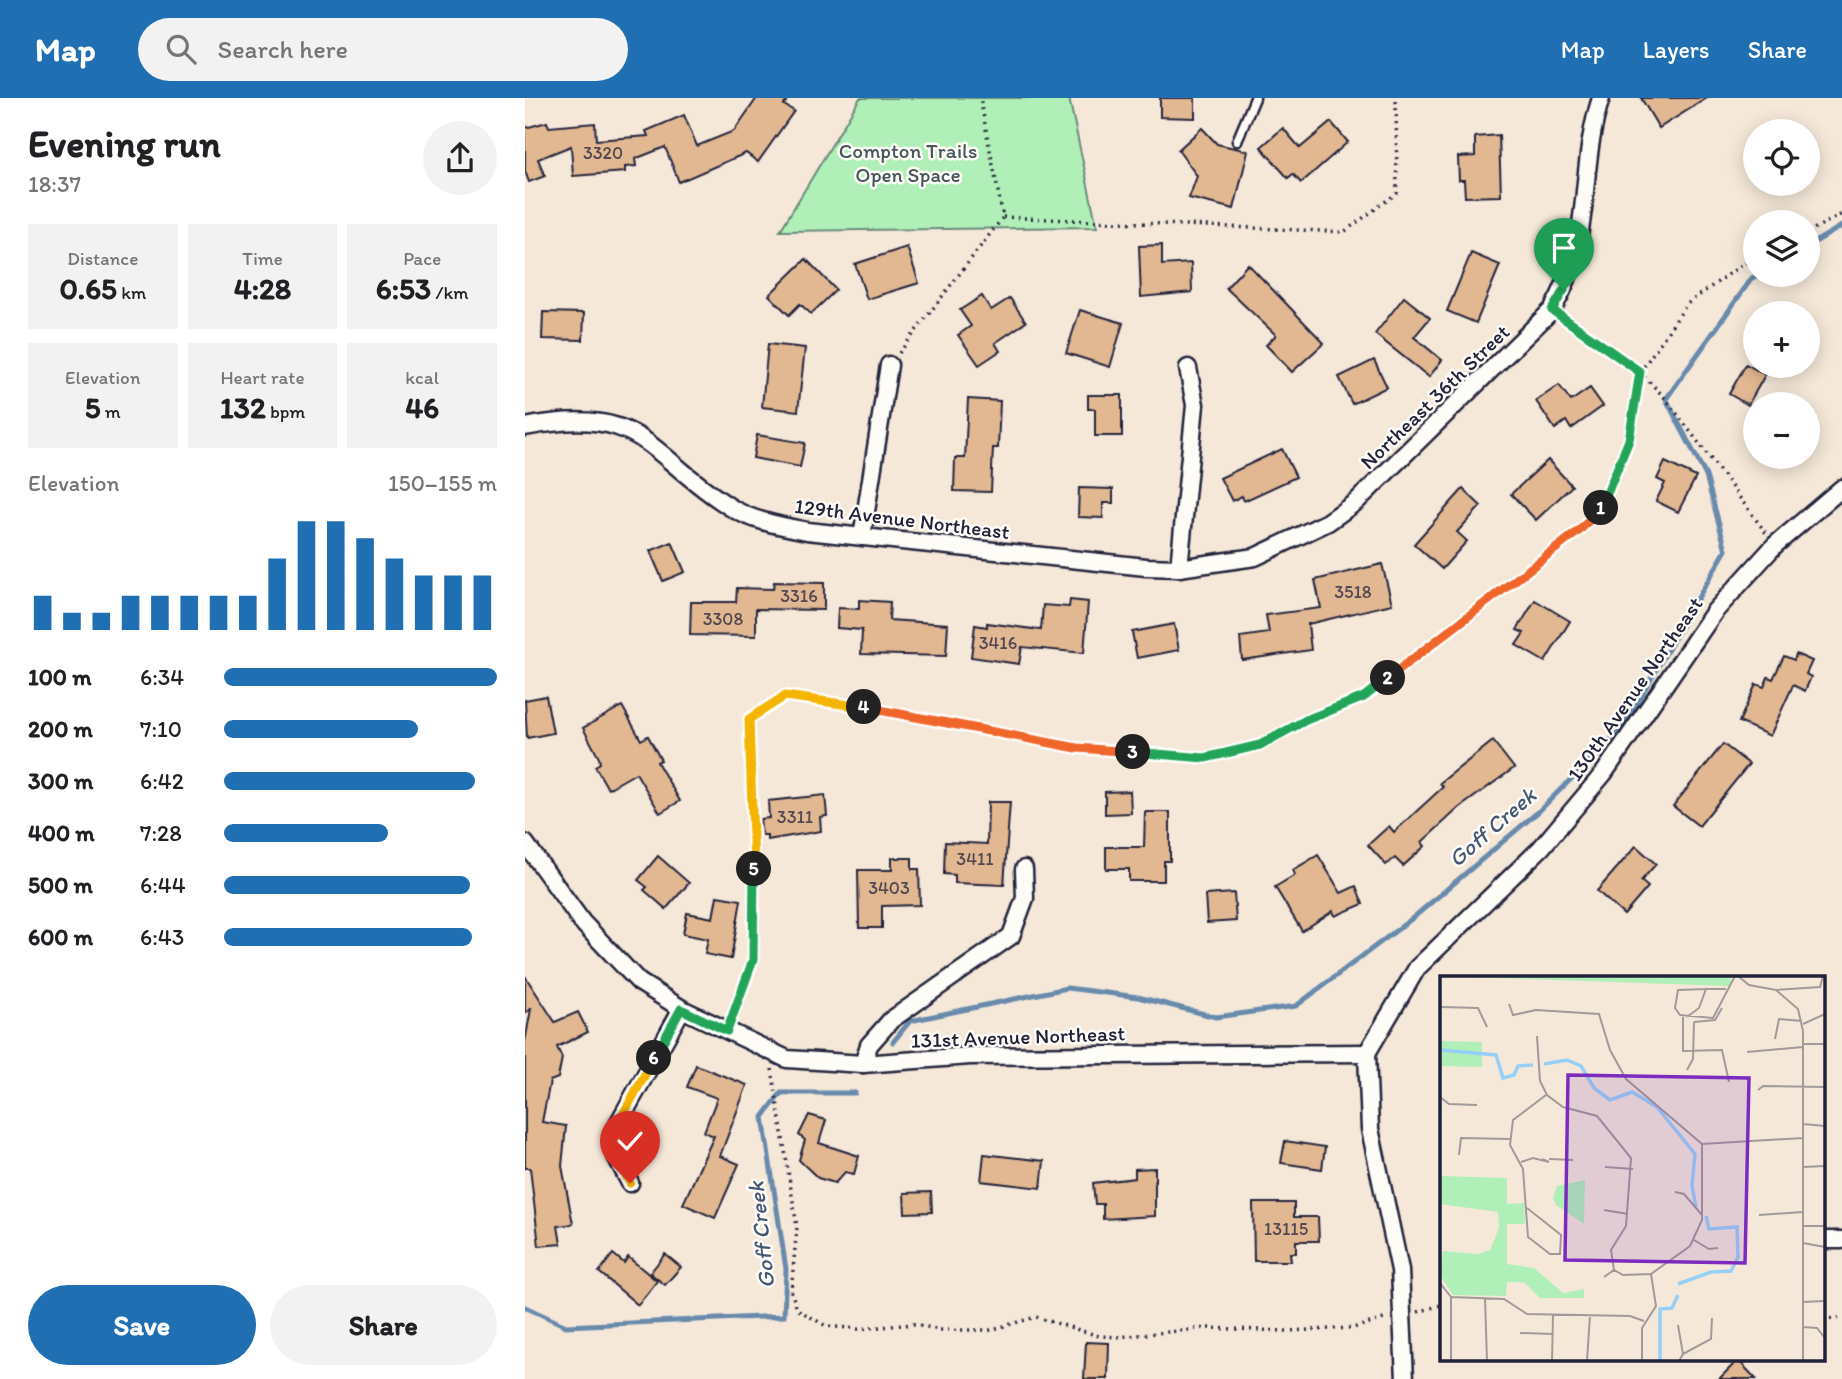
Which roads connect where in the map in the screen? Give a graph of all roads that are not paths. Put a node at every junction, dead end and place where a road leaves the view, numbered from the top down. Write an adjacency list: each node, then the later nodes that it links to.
1 (1255, 98): 3 (lane)
2 (1601, 98): 9 (street, Northeast 36th Street)
3 (1237, 141)
4 (889, 365): 8 (street)
5 (1188, 368): 9 (street)
6 (525, 427): 8 (street, 129th Avenue Northeast)
7 (1842, 488): 13 (street, 130th Avenue Northeast)
8 (862, 537): 9 (street, 129th Avenue Northeast)
9 (1179, 568)
10 (525, 843): 12 (street, 131st Avenue Northeast)
11 (1024, 869): 14 (street)
12 (681, 1009): 14 (street, 131st Avenue Northeast); 15 (street)
13 (1367, 1053): 14 (street, 131st Avenue Northeast); 16 (street)
14 (863, 1064)
15 (630, 1183)
16 (1405, 1379)

